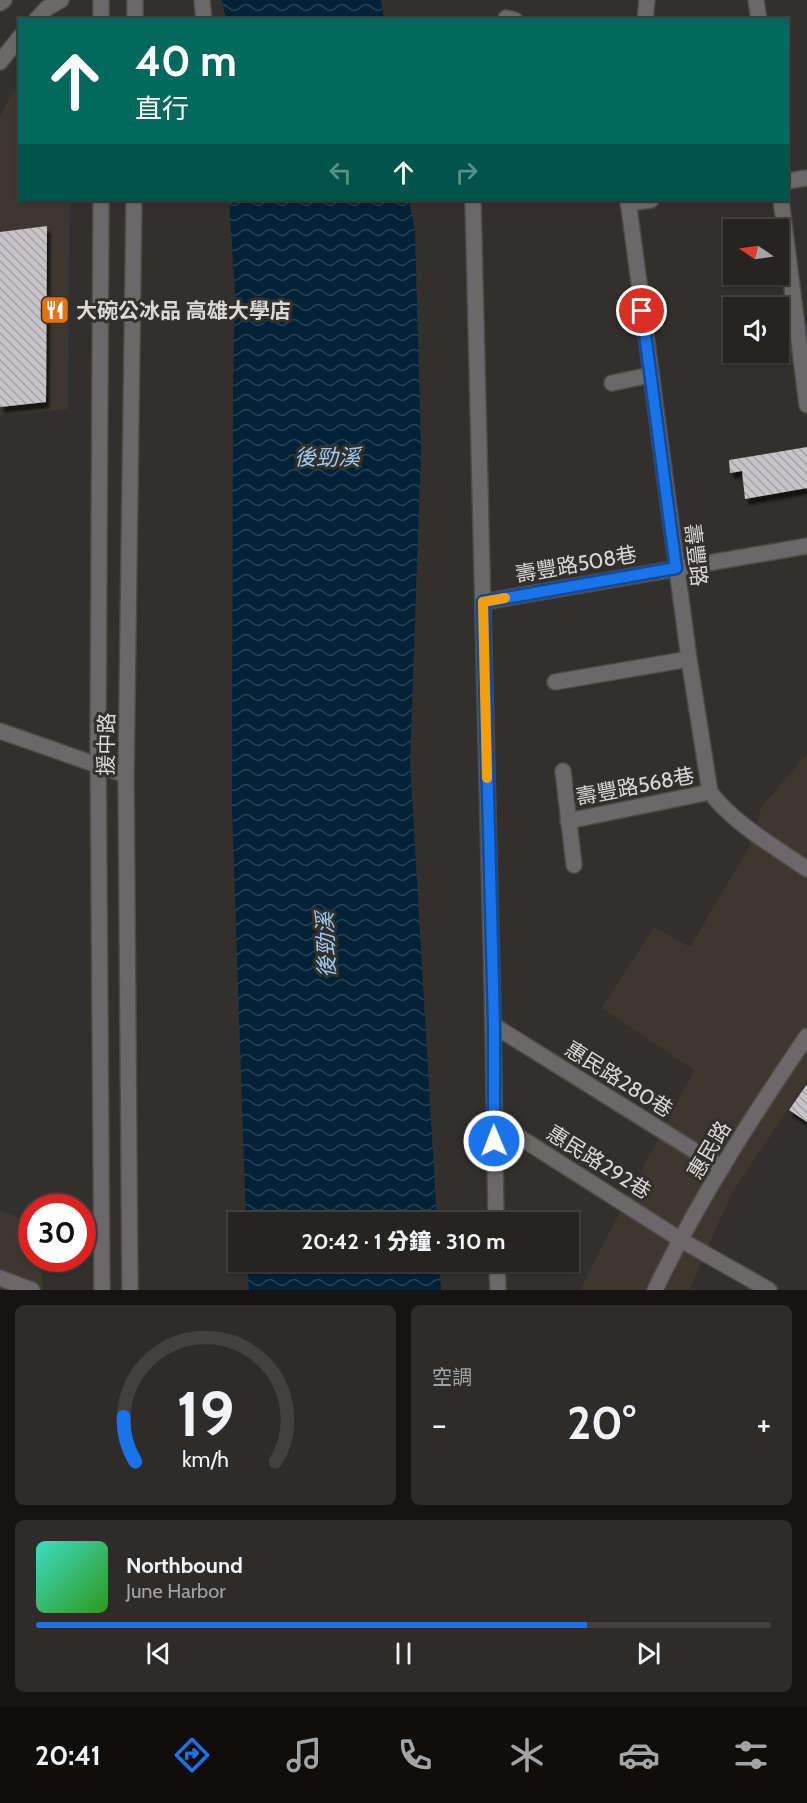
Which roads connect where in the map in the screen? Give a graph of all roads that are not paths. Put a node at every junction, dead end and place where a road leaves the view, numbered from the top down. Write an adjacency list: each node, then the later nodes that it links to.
1 (4, 0): 8 (street)
2 (61, 0): 9 (street)
3 (101, 0): 10 (street)
4 (135, 0): 11 (street)
5 (202, 0): 12 (street)
6 (647, 0): 13 (street)
7 (756, 0): 14 (street)
8 (0, 3)
9 (38, 18)
10 (101, 18)
11 (135, 18)
12 (204, 18)
13 (645, 18)
14 (759, 18)
15 (18, 40): 16 (street)
16 (0, 63)
17 (807, 178): 18 (street)
18 (789, 181)
19 (101, 201): 33 (street, 援中路)
20 (134, 201): 35 (street, 援中路)
21 (472, 201): 29 (street)
22 (628, 201): 24 (street, 壽豐路)
23 (781, 201): 26 (street)
24 (651, 375): 25 (street); 28 (street, 壽豐路)
25 (612, 383)
26 (807, 405)
27 (807, 546): 28 (street, 壽豐路508巷)
28 (676, 568): 29 (street, 壽豐路508巷); 30 (street, 壽豐路)
29 (483, 602): 40 (street)
30 (689, 659): 31 (street); 36 (street, 壽豐路)
31 (555, 682)
32 (0, 731): 33 (street)
33 (98, 764): 35 (street); 49 (street, 援中路)
34 (563, 771): 37 (street, 壽豐路568巷)
35 (126, 774): 50 (street, 援中路)
36 (710, 792): 37 (street, 壽豐路568巷); 39 (street)
37 (568, 821): 38 (street, 壽豐路568巷)
38 (574, 865)
39 (807, 869)
40 (494, 1025): 42 (street); 43 (street, 惠民路280巷)
41 (807, 1036): 43 (street, 惠民路)
42 (494, 1120): 44 (street); 45 (street, 惠民路292巷)
43 (722, 1168): 45 (street, 惠民路)
44 (496, 1212)
45 (681, 1240): 52 (street, 惠民路); 53 (street, 惠民路292巷)
46 (497, 1272): 51 (street)
47 (0, 1278): 48 (street)
48 (32, 1290)
49 (102, 1290)
50 (130, 1290)
51 (498, 1290)
52 (655, 1290)
53 (769, 1290)

